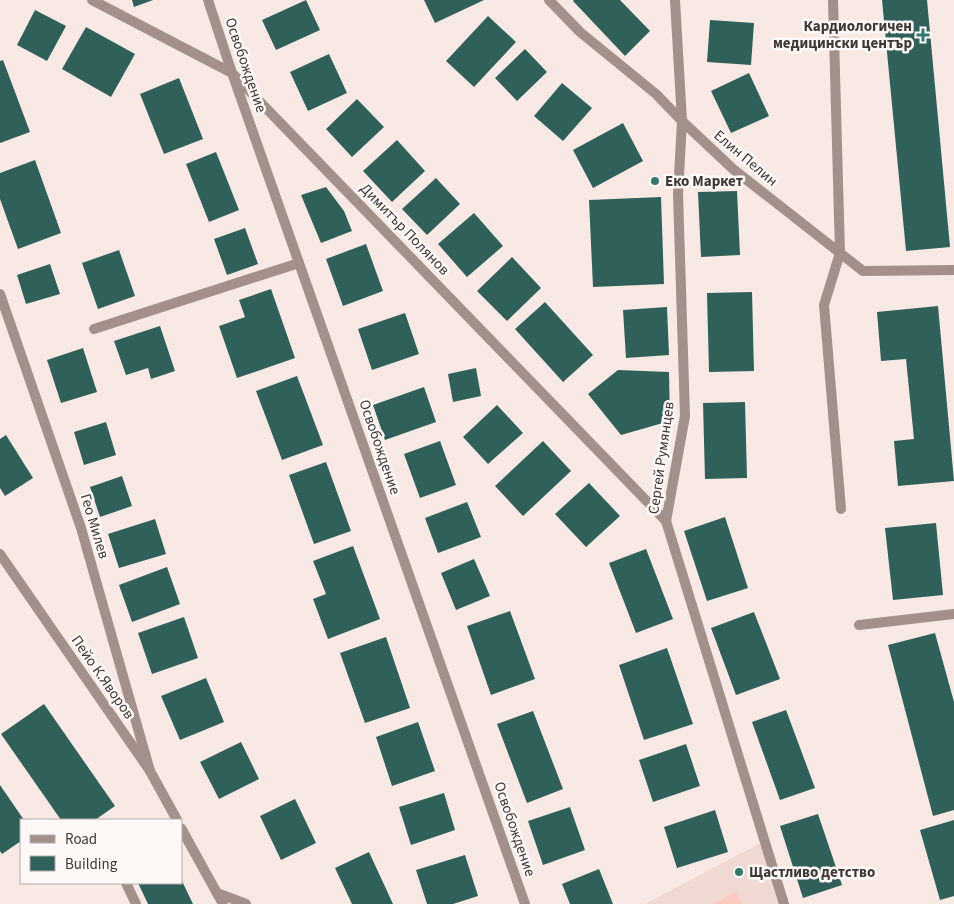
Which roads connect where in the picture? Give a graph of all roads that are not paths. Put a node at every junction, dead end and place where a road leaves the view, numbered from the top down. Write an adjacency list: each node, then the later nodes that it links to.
1 (92, 0): 6 (street, Димитър Полянов)
2 (208, 0): 6 (street, Освобождение)
3 (549, 0): 7 (street, Елин Пелин)
4 (675, 0): 7 (street, Сергей Румянцев)
5 (833, 0): 8 (street)
6 (232, 72): 9 (street, Освобождение); 14 (street, Димитър Полянов)
7 (682, 121): 8 (street, Елин Пелин); 14 (street, Сергей Румянцев)
8 (840, 253): 10 (street, Елин Пелин); 13 (street)
9 (300, 263): 12 (street); 26 (street, Освобождение)
10 (954, 270)
11 (0, 294): 18 (street, Гео Милев)
12 (94, 330)
13 (841, 509)
14 (666, 520): 27 (street, Сергей Румянцев)
15 (0, 554): 18 (street, Пейо К.Яворов)
16 (954, 614): 17 (street)
17 (859, 625)
18 (150, 771): 19 (street, Пейо К.Яворов)
19 (176, 819)
20 (182, 830): 22 (street)
21 (126, 884): 23 (street)
22 (217, 892): 24 (street); 25 (street)
23 (136, 904)
24 (223, 904)
25 (246, 904)
26 (525, 904)
27 (784, 904)

